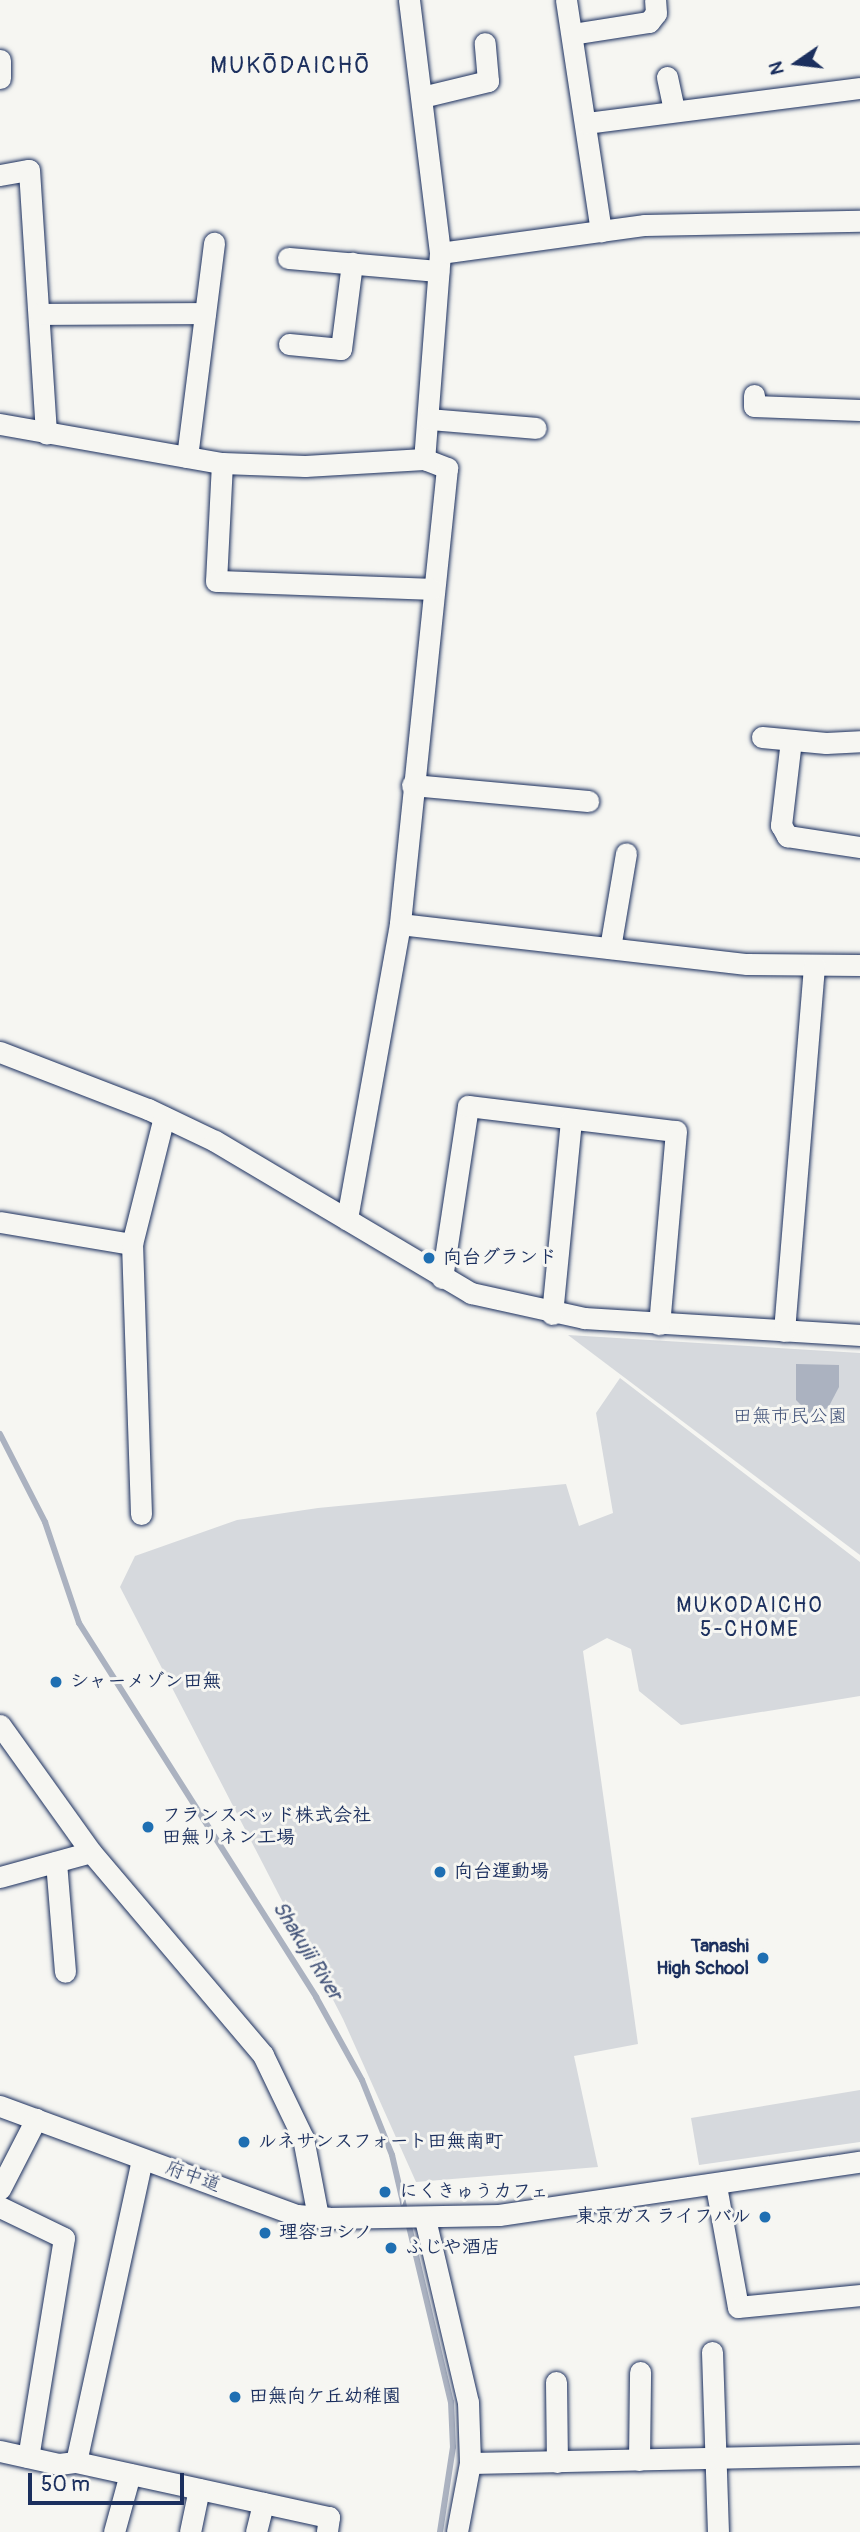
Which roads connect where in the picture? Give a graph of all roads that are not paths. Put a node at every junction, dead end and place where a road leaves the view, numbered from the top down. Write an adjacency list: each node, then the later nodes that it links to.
1 (410, 0): 10 (street)
2 (566, 0): 4 (street)
3 (654, 0): 4 (street)
4 (572, 34): 12 (street)
5 (485, 43): 10 (street)
6 (0, 60): 8 (street)
7 (667, 77): 11 (street)
8 (0, 79)
9 (860, 88): 11 (street)
10 (422, 97): 18 (street)
11 (674, 110): 12 (street)
12 (586, 122): 15 (street)
13 (0, 175): 21 (street)
14 (860, 221): 15 (street)
15 (600, 231): 18 (street)
16 (214, 243): 20 (street)
17 (288, 258): 19 (street)
18 (439, 262): 19 (street); 25 (street)
19 (352, 263): 22 (street)
20 (205, 313): 21 (street); 29 (street)
21 (40, 314): 28 (street)
22 (289, 344)
23 (754, 396): 24 (street)
24 (860, 410)
25 (429, 419): 27 (street); 30 (street)
26 (0, 424): 28 (street)
27 (536, 428)
28 (46, 432): 29 (street)
29 (187, 457): 31 (street)
30 (424, 459): 31 (street); 32 (street)
31 (222, 463): 32 (street)
32 (431, 589): 36 (street)
33 (762, 737): 34 (street)
34 (791, 740): 35 (street); 38 (street)
35 (860, 741)
36 (412, 785): 37 (street); 40 (street)
37 (588, 801)
38 (860, 847)
39 (626, 853): 41 (street)
40 (400, 924): 41 (street); 47 (street)
41 (610, 948): 42 (street)
42 (814, 965): 43 (street); 53 (street)
43 (860, 965)
44 (0, 1052): 45 (street)
45 (164, 1117): 47 (street); 49 (street)
46 (571, 1120): 50 (street); 51 (street); 52 (street)
47 (347, 1219): 50 (street)
48 (0, 1222): 49 (street)
49 (132, 1244): 55 (street)
50 (442, 1278): 51 (street)
51 (552, 1314): 52 (street)
52 (659, 1324): 53 (street)
53 (784, 1331): 54 (street)
54 (860, 1335)
55 (141, 1514)
56 (0, 1725): 57 (street)
57 (90, 1853): 58 (street); 68 (street)
58 (55, 1862): 59 (street); 60 (street)
59 (0, 1877)
60 (65, 1972)
61 (0, 2106): 62 (street, 府中道)
62 (36, 2119): 63 (street, 府中道); 66 (street)
63 (142, 2159): 68 (street, 府中道); 79 (street)
64 (860, 2162): 65 (street, 府中道)
65 (716, 2186): 69 (street, 府中道); 70 (street)
66 (0, 2189)
67 (0, 2207): 76 (street)
68 (318, 2217): 69 (street, 府中道)
69 (423, 2219): 81 (street)
70 (860, 2295)
71 (712, 2352): 77 (street)
72 (640, 2372): 78 (street)
73 (556, 2382): 80 (street)
74 (0, 2451): 76 (street)
75 (860, 2455): 77 (street)
76 (28, 2457): 79 (street)
77 (714, 2458): 78 (street); 90 (street)
78 (639, 2460): 80 (street)
79 (76, 2462): 82 (street)
80 (557, 2462): 81 (street)
81 (470, 2463): 89 (street)
82 (130, 2474): 83 (street); 85 (street)
83 (200, 2489): 84 (street); 86 (street)
84 (263, 2503): 87 (street); 88 (street)
85 (114, 2532)
86 (190, 2532)
87 (256, 2532)
88 (327, 2532)
89 (457, 2532)
90 (718, 2532)

